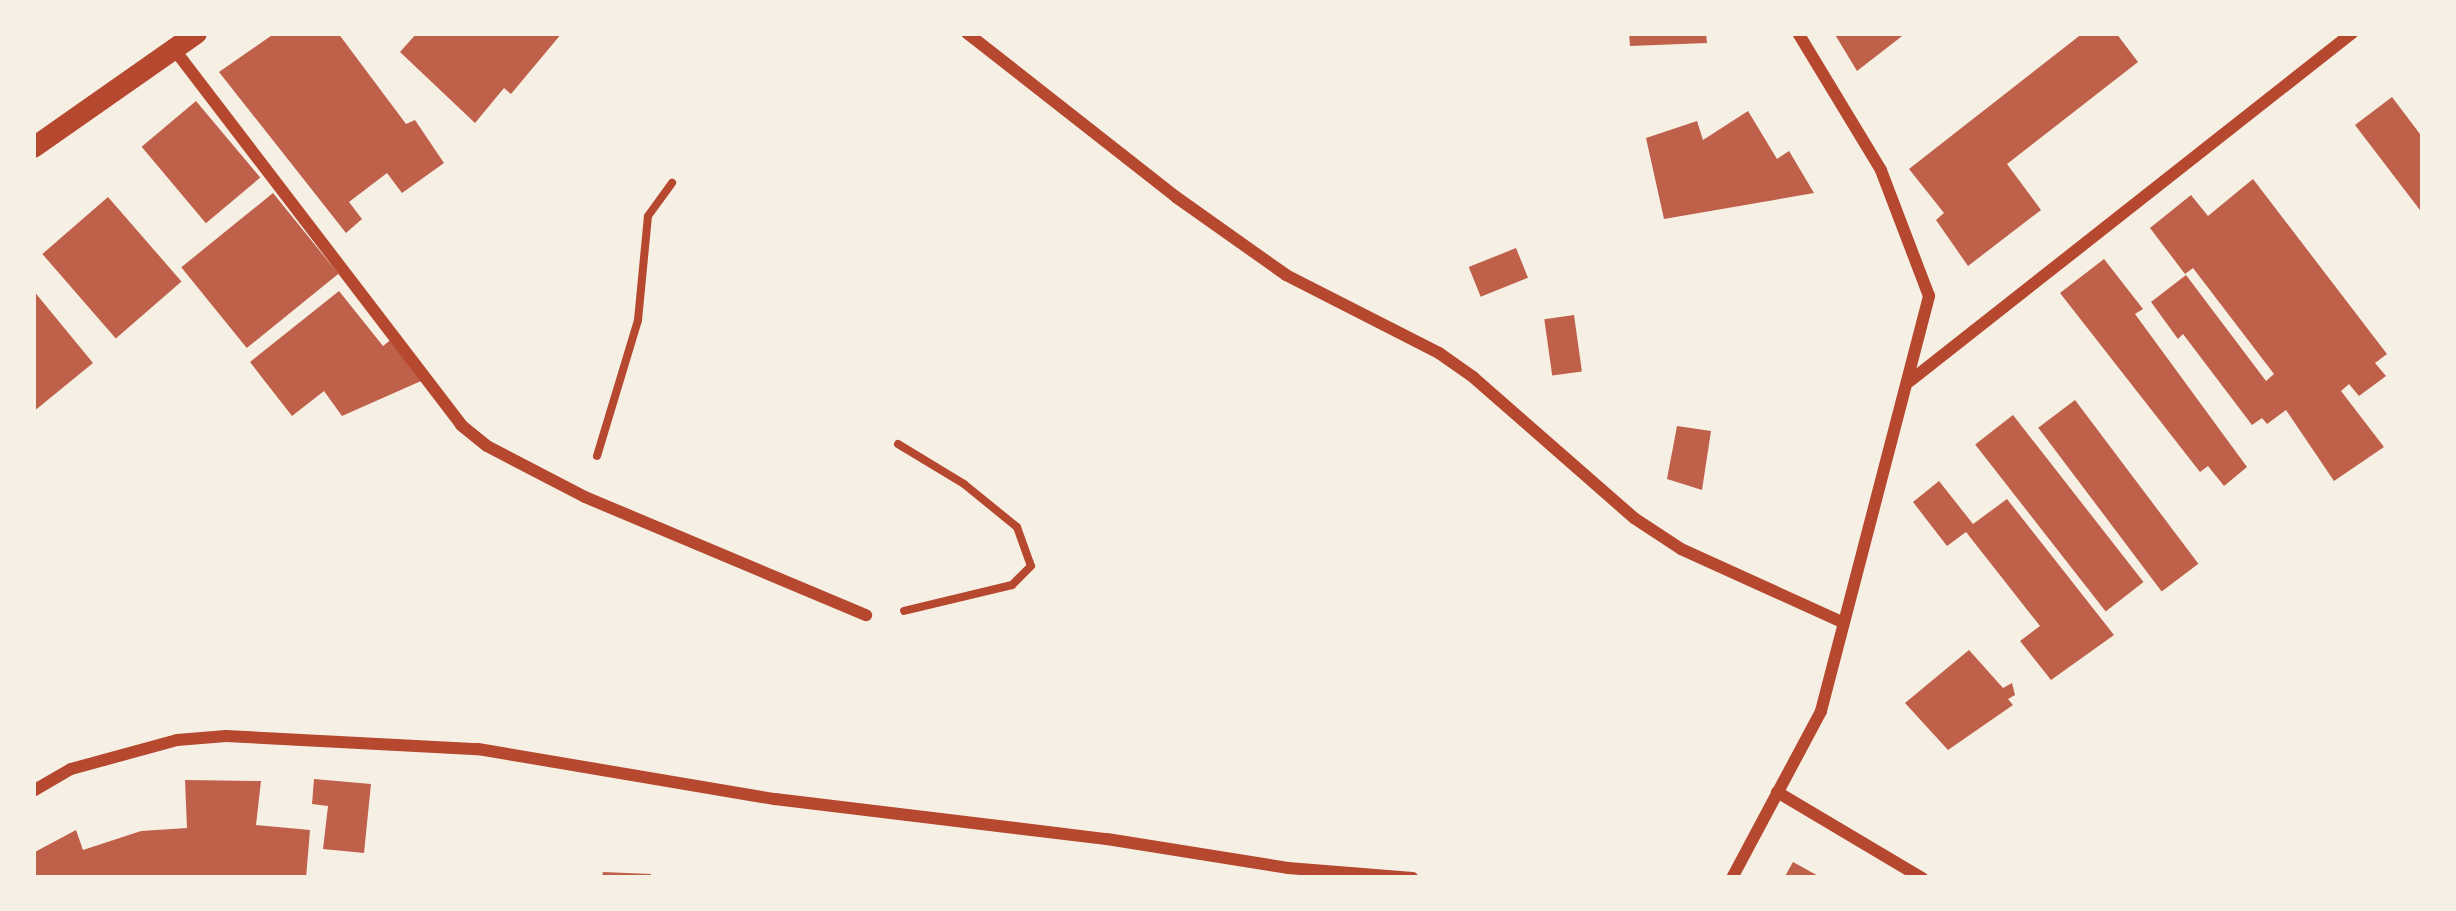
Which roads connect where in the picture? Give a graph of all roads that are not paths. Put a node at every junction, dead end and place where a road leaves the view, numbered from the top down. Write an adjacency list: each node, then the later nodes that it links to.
1 (196, 33): 5 (street)
2 (967, 33): 9 (street)
3 (1798, 33): 7 (street)
4 (2352, 33): 7 (street)
5 (174, 49): 6 (street); 8 (street)
6 (33, 146)
7 (1910, 382): 9 (street)
8 (866, 615)
9 (1842, 622): 11 (street)
10 (33, 791): 12 (street)
11 (1778, 792): 13 (street); 14 (street)
12 (1412, 878)
13 (1732, 878)
14 (1922, 878)

